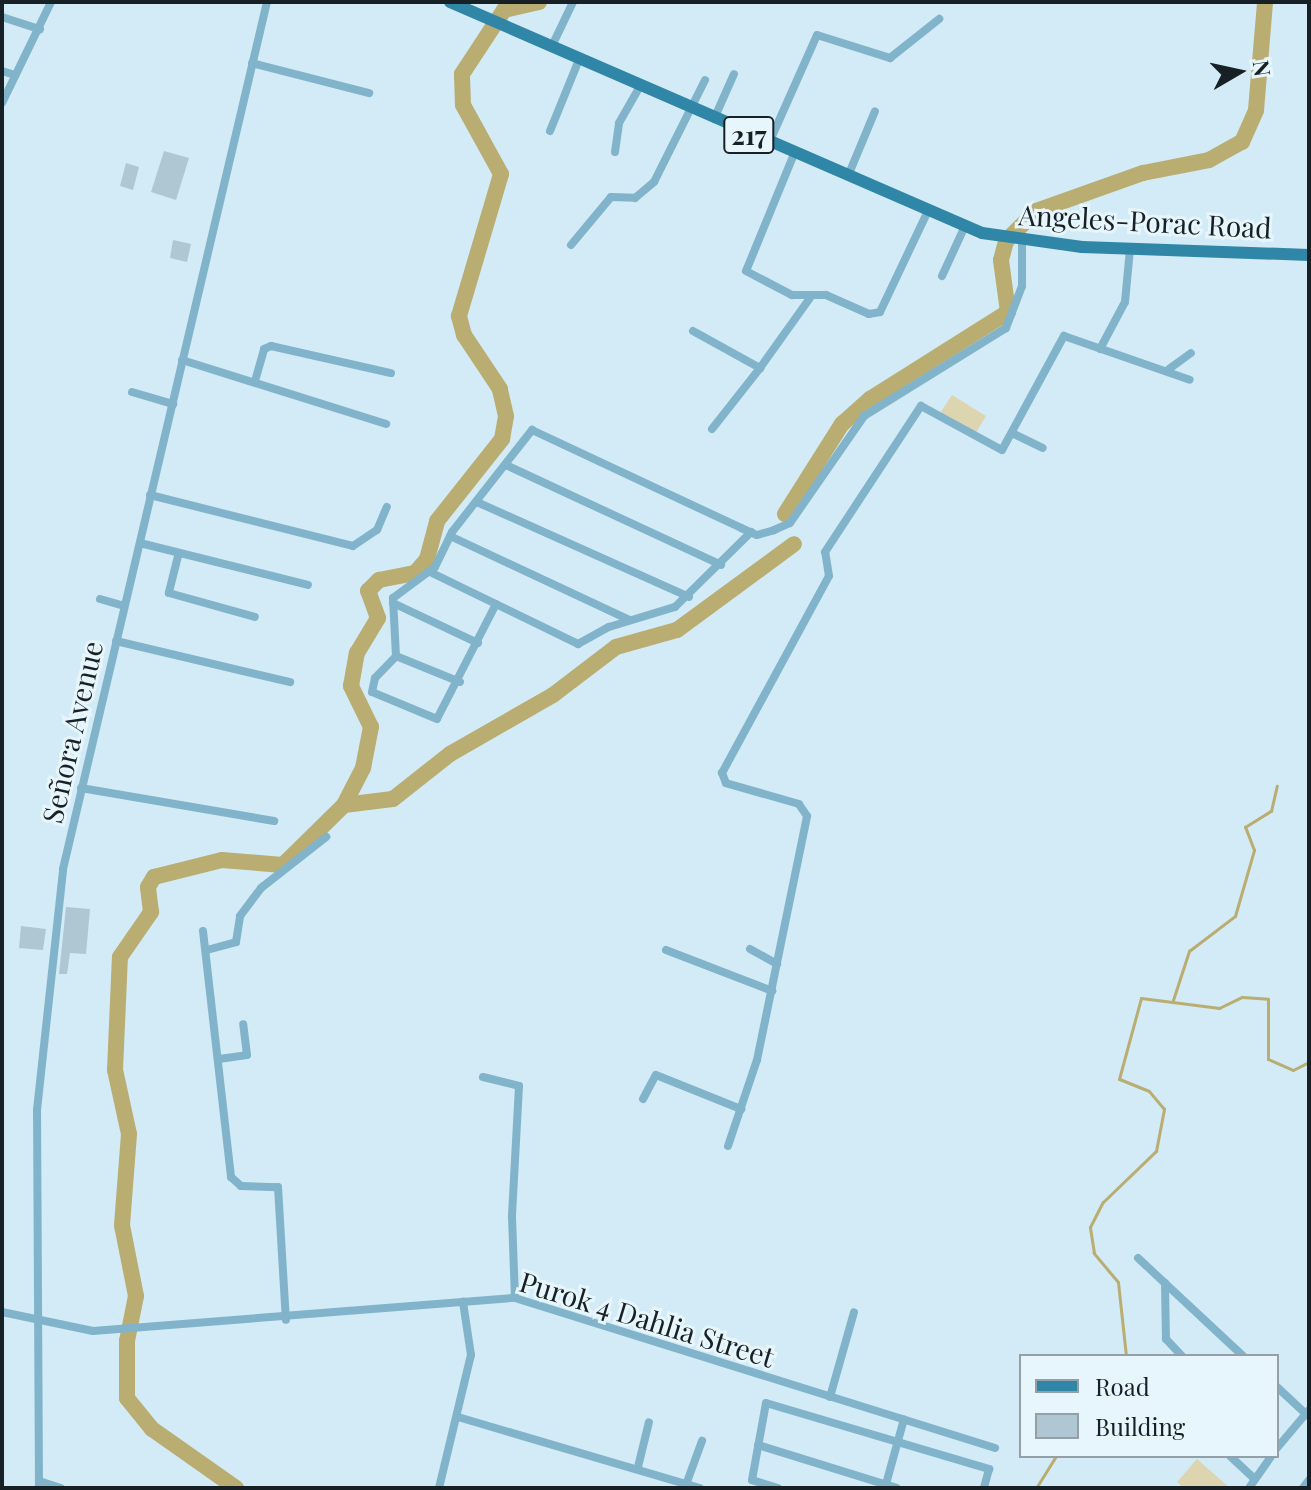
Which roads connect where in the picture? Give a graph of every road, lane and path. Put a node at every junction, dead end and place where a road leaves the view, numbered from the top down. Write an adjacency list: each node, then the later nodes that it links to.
1 (51, 2): 7 (street)
2 (267, 2): 10 (street, Señora Avenue)
3 (450, 2): 8 (main road, Angeles-Porac Road / 217)
4 (573, 2): 8 (street)
5 (2, 17): 7 (street)
6 (939, 19): 22 (street)
7 (40, 29): 13 (street)
8 (551, 48): 9 (main road, Angeles-Porac Road / 217)
9 (578, 62): 15 (main road, Angeles-Porac Road / 217); 21 (street)
10 (252, 63): 16 (street); 37 (street, Señora Avenue)
11 (2, 71): 13 (street)
12 (734, 74): 20 (street)
13 (15, 75): 17 (street)
14 (705, 80): 18 (street)
15 (639, 88): 18 (main road, Angeles-Porac Road / 217); 23 (street)
16 (369, 93)
17 (2, 103)
18 (691, 110): 20 (main road, Angeles-Porac Road / 217); 29 (street)
19 (875, 111): 25 (street)
20 (713, 120): 22 (main road, Angeles-Porac Road / 217)
21 (550, 131)
22 (769, 144): 24 (main road, Angeles-Porac Road / 217)
23 (615, 152)
24 (794, 154): 25 (main road, Angeles-Porac Road / 217); 33 (street)
25 (848, 177): 26 (main road, Angeles-Porac Road / 217)
26 (928, 211): 27 (main road, Angeles-Porac Road / 217); 33 (street)
27 (965, 226): 28 (main road, Angeles-Porac Road / 217); 32 (street)
28 (1019, 240): 30 (main road, Angeles-Porac Road / 217); 53 (street)
29 (571, 245)
30 (1130, 249): 31 (main road, Angeles-Porac Road / 217); 35 (street)
31 (1309, 255)
32 (942, 276)
33 (810, 298): 38 (street)
34 (693, 331): 38 (street)
35 (1100, 349): 39 (street); 47 (street)
36 (1191, 353): 39 (street)
37 (182, 360): 42 (street); 44 (street, Señora Avenue)
38 (760, 368): 46 (street)
39 (1169, 369): 41 (street)
40 (391, 373): 42 (street)
41 (1190, 380)
42 (255, 381): 45 (street)
43 (132, 392): 44 (street)
44 (173, 404): 50 (street, Señora Avenue)
45 (386, 424)
46 (712, 429)
47 (1012, 433): 48 (street); 79 (street)
48 (1043, 448)
49 (508, 466): 51 (street); 53 (street); 57 (street)
50 (150, 495): 52 (street); 55 (street, Señora Avenue)
51 (479, 503): 54 (street); 60 (street)
52 (387, 507)
53 (751, 532): 57 (street)
54 (450, 536): 58 (street); 66 (street)
55 (140, 543): 56 (street); 64 (street, Señora Avenue)
56 (178, 556): 59 (street); 65 (street)
57 (721, 565): 60 (street)
58 (430, 572): 62 (street); 63 (street)
59 (308, 585)
60 (689, 597): 66 (street)
61 (100, 599): 64 (street)
62 (393, 603): 68 (street); 69 (street)
63 (496, 604): 66 (street); 68 (street)
64 (124, 606): 67 (street, Señora Avenue)
65 (255, 617)
66 (629, 620)
67 (116, 641): 70 (street); 72 (street, Señora Avenue)
68 (478, 643): 71 (street)
69 (396, 656): 71 (street); 71 (street)
70 (290, 682)
71 (460, 682)
72 (81, 788): 73 (street); 94 (street, Señora Avenue)
73 (274, 821)
74 (326, 837): 77 (street)
75 (203, 931): 77 (street)
76 (750, 949): 79 (street)
77 (207, 950): 82 (street)
78 (666, 950): 80 (street)
79 (777, 964): 80 (street)
80 (772, 991): 85 (street)
81 (243, 1024): 82 (street)
82 (219, 1059): 93 (street)
83 (483, 1077): 89 (street)
84 (643, 1099): 85 (street)
85 (741, 1109): 86 (street)
86 (728, 1146)
87 (1138, 1258): 88 (street)
88 (1165, 1283): 95 (street); 96 (street)
89 (515, 1298): 90 (street, Purok 4 Dahlia Street); 98 (street, Purok 4 Dahlia Street)
90 (463, 1302): 93 (street, Purok 4 Dahlia Street); 100 (street)
91 (2, 1312): 94 (street, Purok 4 Dahlia Street)
92 (854, 1312): 98 (street)
93 (286, 1320): 94 (street, Purok 4 Dahlia Street)
94 (38, 1323): 113 (street, Señora Avenue)
95 (1179, 1354)
96 (1241, 1354)
97 (1279, 1389): 99 (street)
98 (830, 1397): 101 (street, Purok 4 Dahlia Street)
99 (1308, 1413): 105 (street)
100 (458, 1417): 110 (street); 117 (street)
101 (904, 1419): 104 (street); 107 (street, Purok 4 Dahlia Street)
102 (649, 1422): 110 (street)
103 (702, 1441): 112 (street)
104 (897, 1443): 106 (street); 114 (street); 121 (street)
105 (1279, 1444)
106 (758, 1445): 114 (street); 119 (street)
107 (995, 1448)
108 (1232, 1458): 115 (street)
109 (1270, 1458): 115 (street)
110 (638, 1467): 112 (street)
111 (1309, 1480): 122 (street)
112 (687, 1482): 118 (street)
113 (39, 1484): 116 (street)
114 (886, 1484): 120 (street)
115 (1253, 1484)
116 (61, 1488)
117 (439, 1488)
118 (700, 1488)
119 (778, 1488)
120 (897, 1488)
121 (984, 1488)
122 (1303, 1488)

